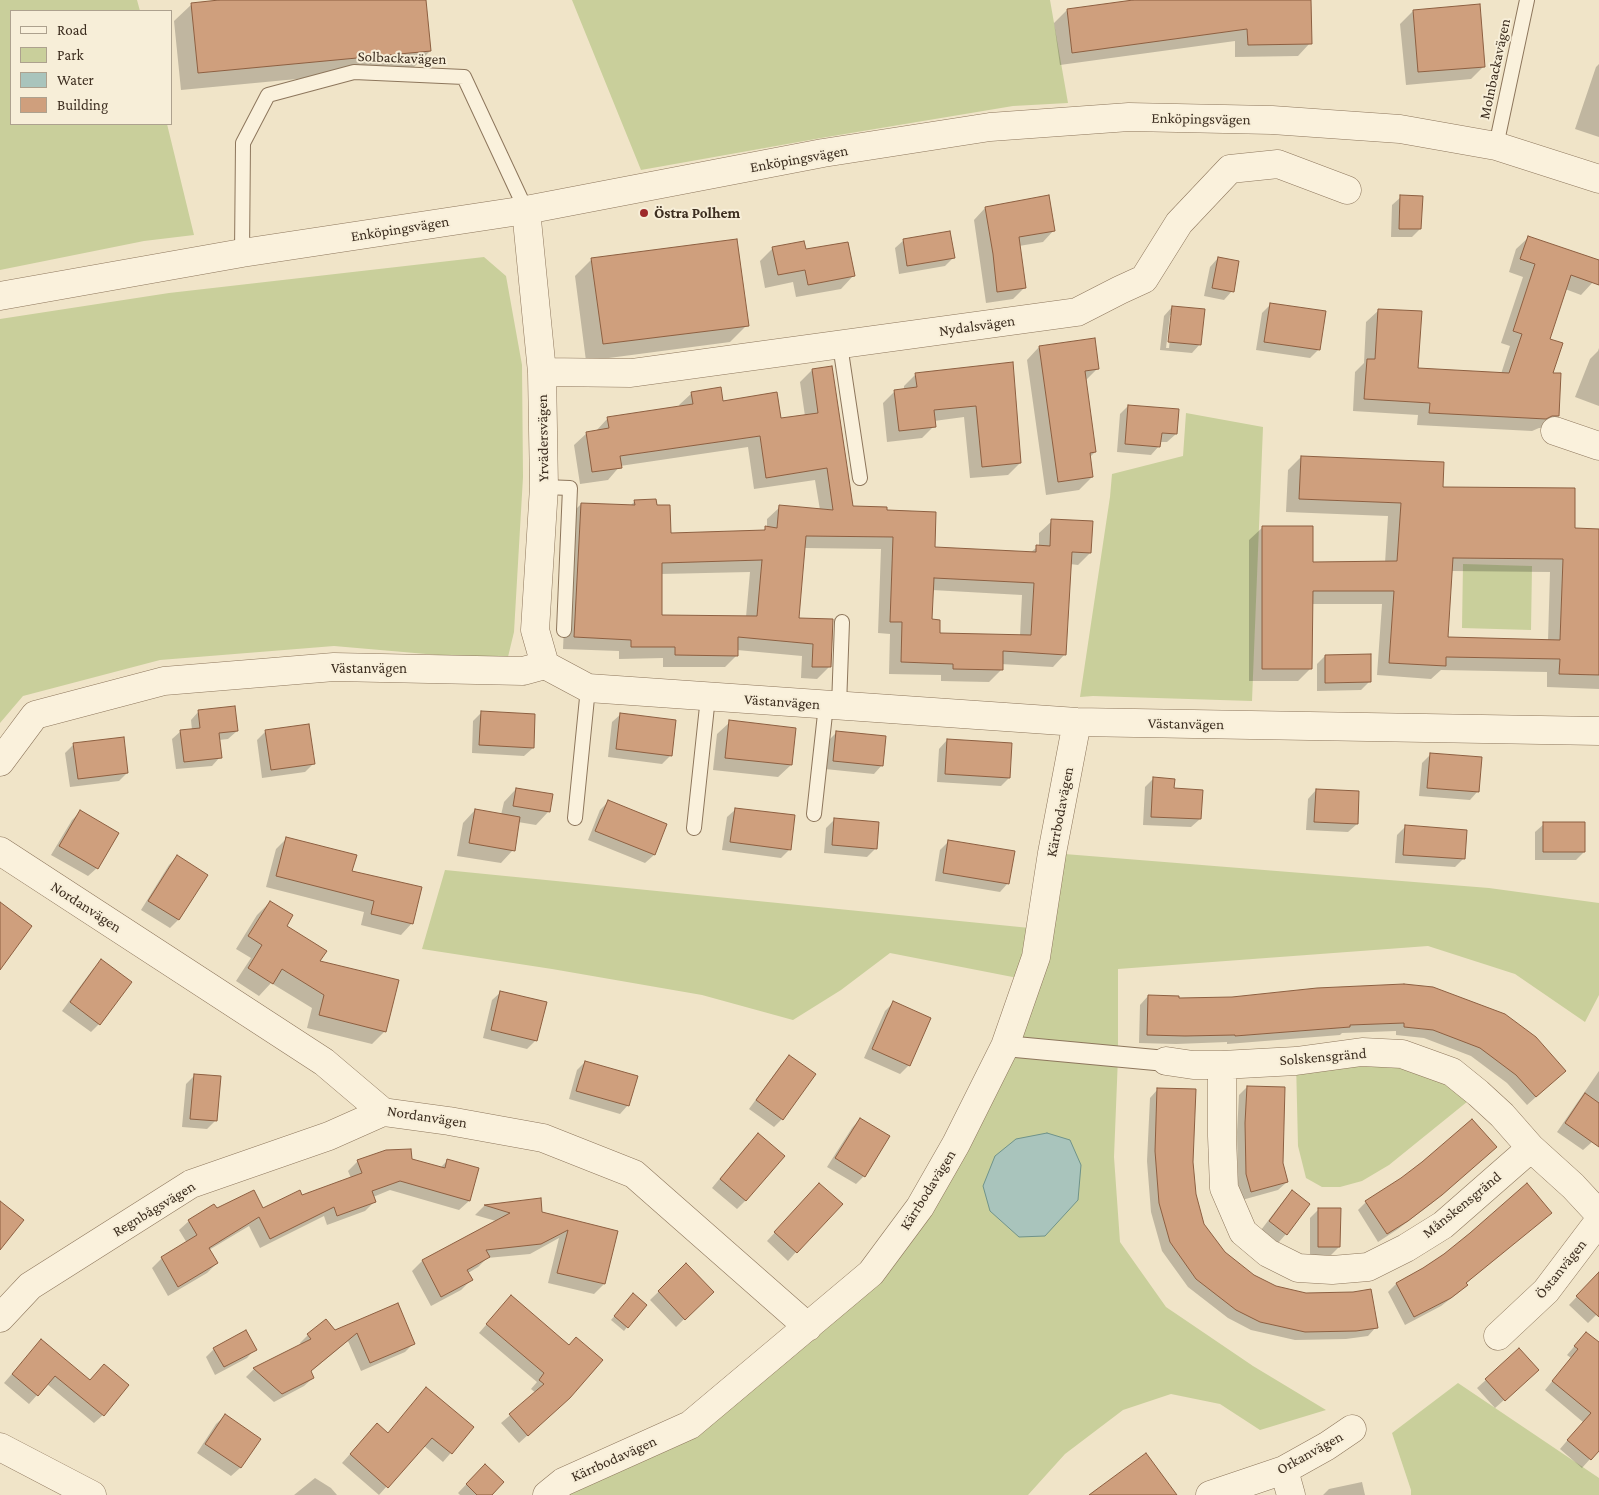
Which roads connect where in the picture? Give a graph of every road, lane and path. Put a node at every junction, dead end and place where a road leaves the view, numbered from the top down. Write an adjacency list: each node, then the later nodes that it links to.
1 (1527, 0): 2 (lane, Molnbackavägen)
2 (1496, 146): 3 (street, Enköpingsvägen); 5 (street, Enköpingsvägen)
3 (1599, 179)
4 (1348, 190): 8 (street, Nydalsvägen)
5 (526, 210): 6 (street, Enköpingsvägen); 6 (lane, Solbackavägen); 9 (street, Yrvädersvägen)
6 (242, 253): 7 (street, Enköpingsvägen)
7 (0, 296)
8 (840, 345): 9 (street, Nydalsvägen); 12 (lane)
9 (542, 372): 13 (street, Yrvädersvägen)
10 (1555, 431): 11 (street)
11 (1599, 446)
12 (860, 478)
13 (544, 487): 15 (lane); 16 (street, Yrvädersvägen)
14 (842, 622): 19 (lane)
15 (564, 630)
16 (545, 665): 17 (street, Västanvägen); 22 (street, Västanvägen)
17 (588, 688): 18 (street, Västanvägen); 24 (lane)
18 (708, 697): 19 (street, Västanvägen); 25 (lane)
19 (833, 706): 20 (street, Västanvägen); 23 (lane)
20 (1077, 722): 21 (street, Västanvägen); 27 (street, Kärrbodavägen)
21 (1599, 731)
22 (0, 762)
23 (814, 814)
24 (575, 818)
25 (694, 828)
26 (0, 851): 30 (street, Nordanvägen)
27 (1005, 1046): 28 (street); 35 (street, Kärrbodavägen)
28 (1166, 1061): 29 (street, Solskensgränd)
29 (1222, 1066): 31 (street, Solskensgränd); 31 (street, Månskensgränd)
30 (383, 1112): 34 (street, Regnbågsvägen); 35 (street, Nordanvägen)
31 (1531, 1148): 32 (street, Solskensgränd)
32 (1599, 1214)
33 (1599, 1221): 36 (street, Östanvägen)
34 (0, 1318)
35 (808, 1327): 41 (street, Kärrbodavägen)
36 (1498, 1336)
37 (1352, 1429): 39 (street, Orkanvägen)
38 (0, 1447): 40 (street)
39 (1288, 1482): 42 (street, Orkanvägen)
40 (92, 1495)
41 (547, 1495)
42 (1210, 1495)

